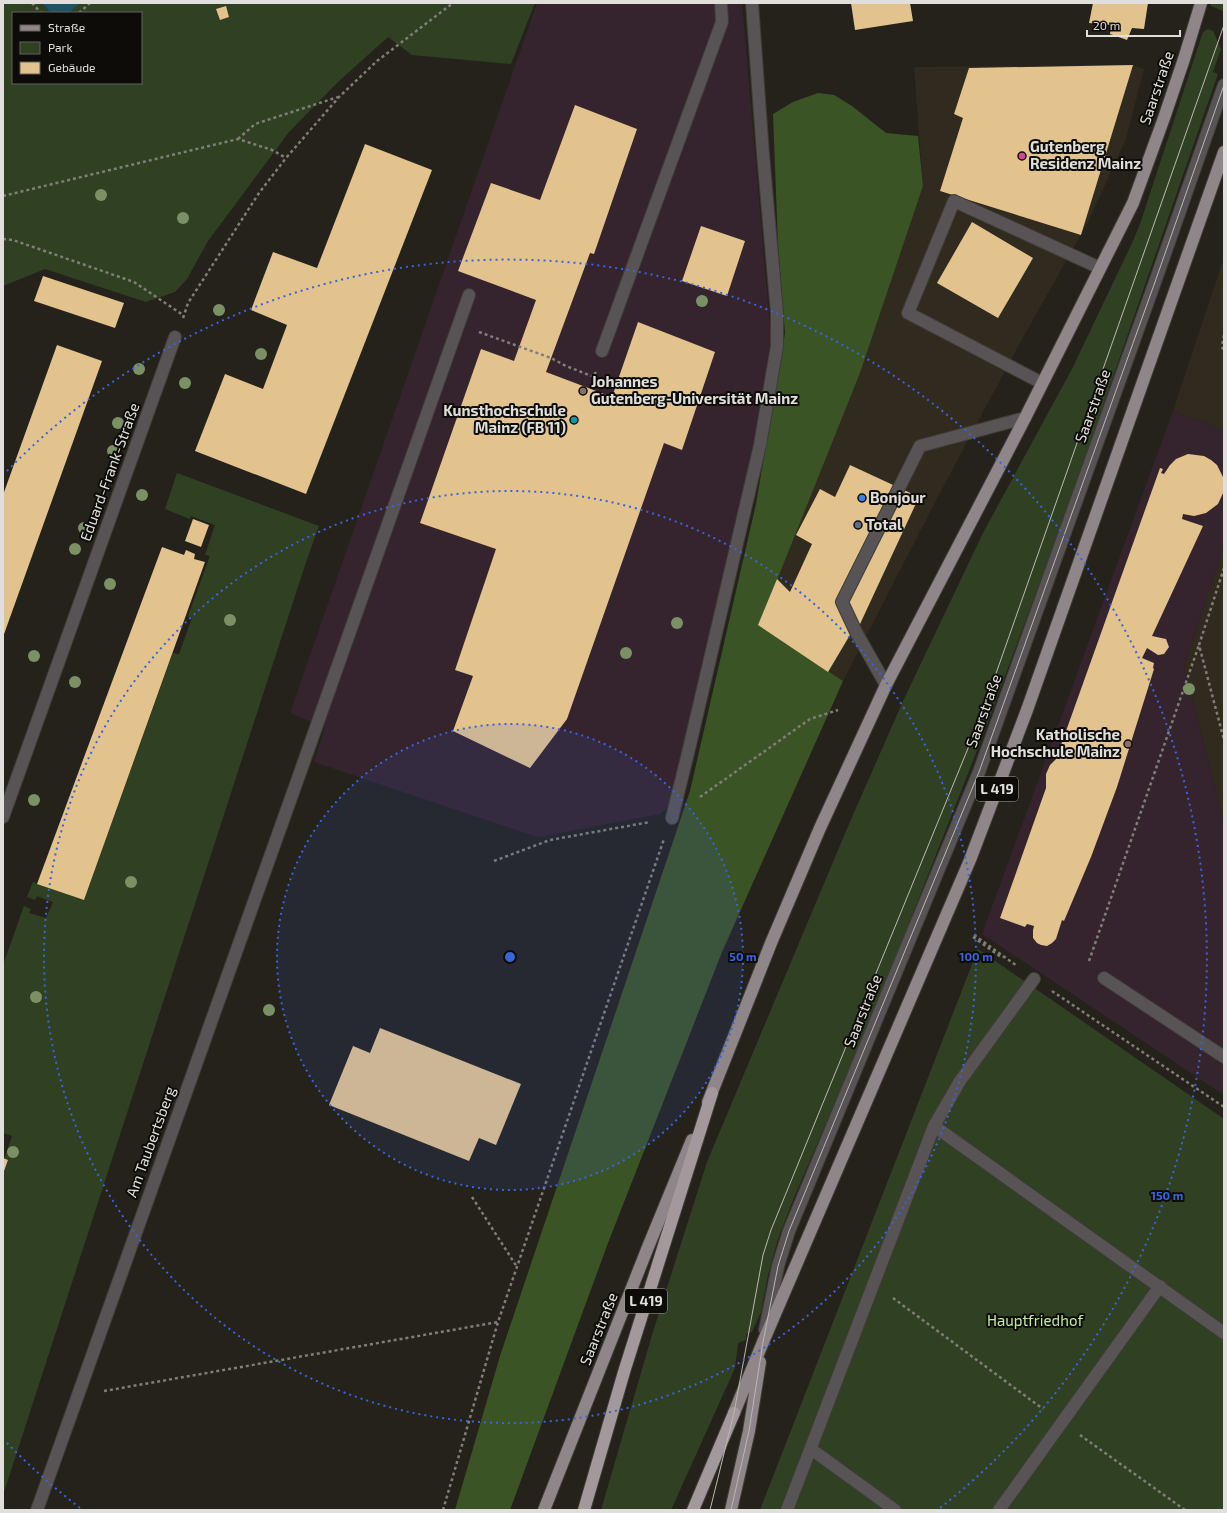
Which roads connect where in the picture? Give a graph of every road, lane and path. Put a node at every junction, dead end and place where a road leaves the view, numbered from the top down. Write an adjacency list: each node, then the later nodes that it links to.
1 (32, 3): 7 (path)
2 (90, 3): 8 (path)
3 (453, 3): 10 (path)
4 (721, 3): 22 (street)
5 (752, 3): 34 (street)
6 (1201, 3): 16 (main road, Saarstraße / L 419)
7 (40, 12)
8 (81, 12)
9 (1224, 86): 49 (street, Saarstraße)
10 (339, 97): 11 (path); 13 (path)
11 (238, 139): 13 (path); 14 (path)
12 (1224, 152): 49 (main road, Saarstraße / L 419)
13 (286, 158): 18 (path)
14 (3, 196)
15 (3, 239): 18 (path)
16 (1100, 268): 25 (main road, Saarstraße / L 419); 25 (street)
17 (469, 296): 50 (street, Am Taubertsberg)
18 (184, 315): 21 (path)
19 (477, 332): 24 (path)
20 (1224, 335): 23 (path)
21 (175, 336): 32 (street, Eduard-Frank-Straße)
22 (602, 352)
23 (1224, 352)
24 (566, 366)
25 (1042, 382): 26 (main road, Saarstraße / L 419)
26 (1025, 418): 29 (main road, Saarstraße / L 419); 29 (street)
27 (1224, 568): 28 (path)
28 (1199, 645): 31 (path); 38 (path)
29 (886, 685): 40 (main road, Saarstraße / L 419)
30 (838, 710): 34 (path)
31 (1224, 740)
32 (8, 784): 33 (street, Eduard-Frank-Straße)
33 (3, 817)
34 (672, 818): 35 (path); 44 (path)
35 (494, 861)
36 (973, 936): 37 (path)
37 (1034, 978): 41 (path); 42 (street)
38 (1104, 978): 39 (street)
39 (1224, 1057)
40 (712, 1093): 56 (main road, Saarstraße); 57 (highway, Saarstraße / L 419)
41 (1224, 1106)
42 (934, 1126): 45 (street); 46 (street)
43 (472, 1197): 44 (path)
44 (517, 1267): 47 (path)
45 (873, 1284): 52 (path); 53 (street)
46 (1160, 1286): 48 (street); 52 (street)
47 (498, 1322): 50 (path); 55 (path)
48 (1224, 1333)
49 (763, 1342): 51 (main road, Saarstraße / L 419); 59 (main road, Saarstraße)
50 (78, 1396): 54 (street, Am Taubertsberg)
51 (734, 1413): 58 (highway, Saarstraße / L 419)
52 (1062, 1422): 62 (street); 63 (path)
53 (811, 1449): 60 (street); 61 (street)
54 (37, 1510)
55 (443, 1510)
56 (544, 1510)
57 (584, 1510)
58 (693, 1510)
59 (732, 1510)
60 (787, 1510)
61 (895, 1510)
62 (999, 1510)
63 (1186, 1510)

